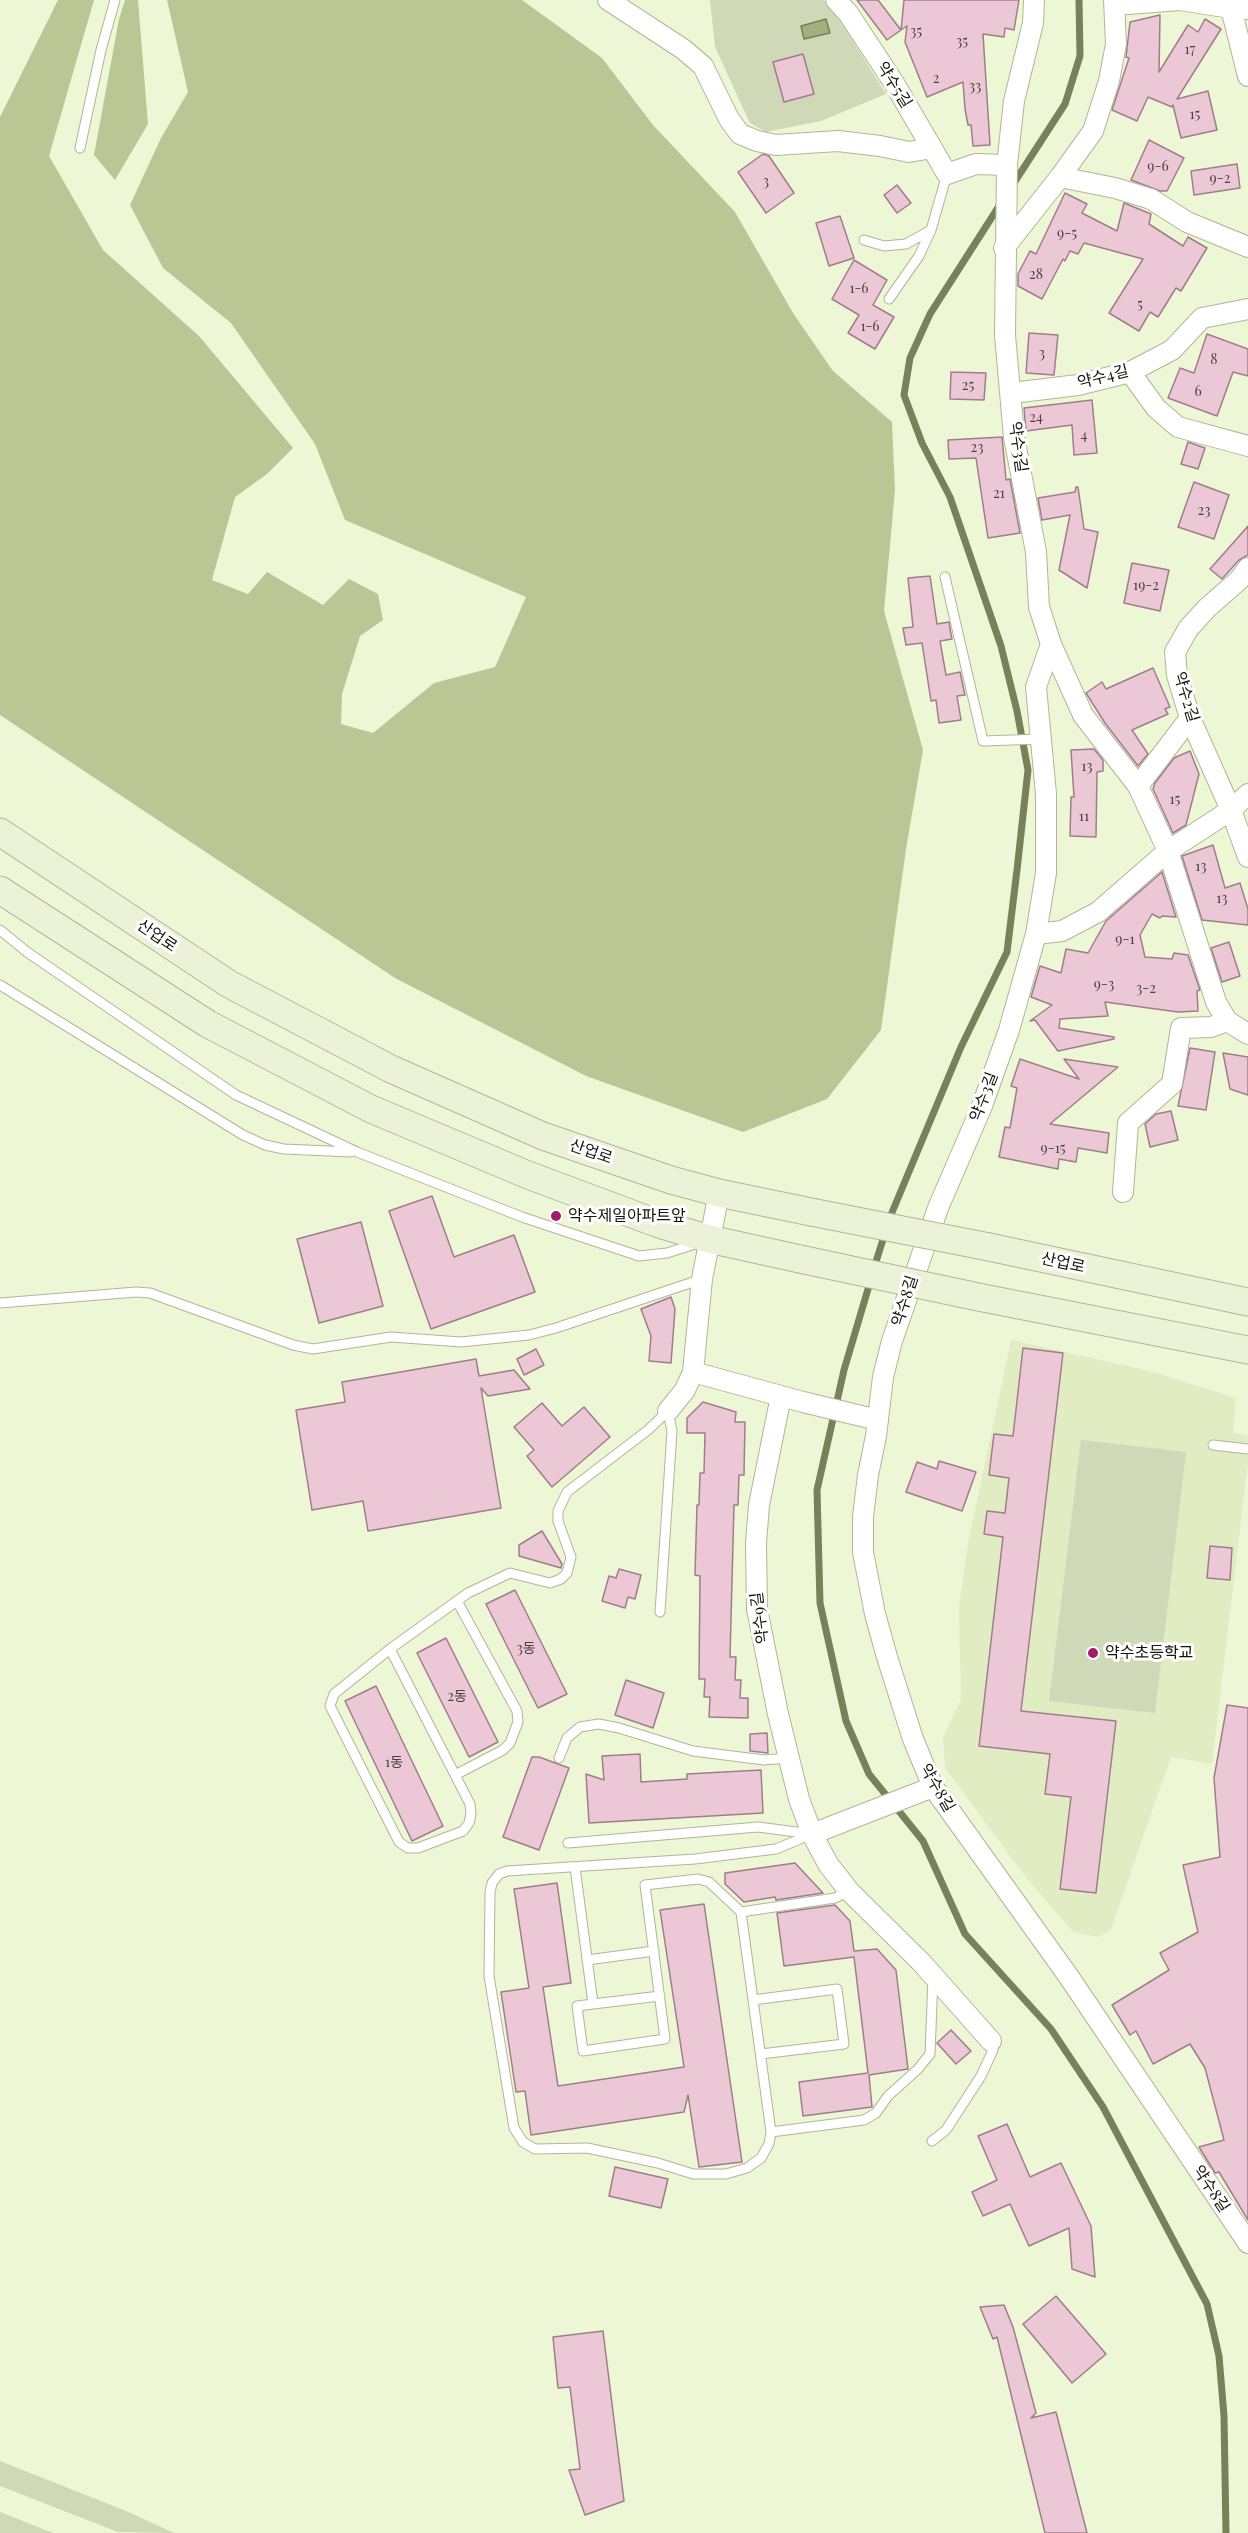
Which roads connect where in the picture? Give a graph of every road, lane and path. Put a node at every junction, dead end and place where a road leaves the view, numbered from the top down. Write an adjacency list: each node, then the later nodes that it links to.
1 (115, 0): 8 (lane)
2 (608, 0): 9 (street)
3 (836, 0): 9 (street, 약수5길)
4 (1034, 0): 10 (street)
5 (1115, 3): 6 (street); 12 (street)
6 (1240, 8): 7 (street)
7 (1248, 76)
8 (80, 148)
9 (932, 148): 11 (street, 약수5길)
10 (1007, 165): 11 (street); 16 (street, 약수3길)
11 (947, 174): 13 (lane)
12 (1060, 177): 15 (street); 16 (street)
13 (931, 230): 14 (lane); 17 (lane)
14 (864, 240)
15 (1248, 247)
16 (1004, 248): 20 (street, 약수3길)
17 (889, 299)
18 (1248, 309): 19 (street, 약수4길)
19 (1130, 372): 20 (street, 약수4길); 21 (street)
20 (1012, 393): 24 (street, 약수3길)
21 (1248, 446)
22 (1248, 568): 25 (street, 약수2길)
23 (945, 578): 26 (lane)
24 (1051, 644): 26 (street, 약수3길); 27 (street, 약수3길)
25 (1190, 718): 27 (street); 29 (street, 약수2길)
26 (1041, 739): 35 (street, 약수3길)
27 (1138, 786): 31 (street, 약수3길)
28 (1248, 794): 29 (street)
29 (1231, 810): 31 (street); 32 (street, 약수2길)
30 (0, 832): 41 (main road, 산업로)
31 (1168, 850): 35 (street); 37 (street, 약수3길)
32 (1248, 857)
33 (0, 890): 42 (main road)
34 (0, 930): 39 (lane)
35 (1036, 933): 43 (street, 약수3길)
36 (0, 985): 39 (lane)
37 (1227, 1021): 38 (street); 40 (street)
38 (1248, 1034)
39 (357, 1152): 42 (lane)
40 (1123, 1192)
41 (719, 1193): 42 (street); 45 (main road, 산업로, bridge)
42 (709, 1239): 44 (street); 47 (main road, bridge)
43 (920, 1256): 51 (street, 약수8길)
44 (702, 1279): 46 (lane); 48 (street)
45 (1248, 1302)
46 (0, 1303)
47 (1248, 1350)
48 (693, 1372): 49 (street); 50 (street)
49 (781, 1396): 51 (street); 58 (street, 약수9길)
50 (668, 1412): 54 (lane); 55 (lane)
51 (870, 1418): 60 (street, 약수8길)
52 (1213, 1445): 53 (lane)
53 (1248, 1449)
54 (457, 1601): 56 (lane); 59 (lane)
55 (660, 1612)
56 (390, 1649): 59 (lane); 59 (lane)
57 (559, 1758): 58 (lane)
58 (788, 1758): 61 (street, 약수9길)
59 (455, 1775)
60 (933, 1787): 61 (street); 78 (street, 약수8길)
61 (812, 1834): 62 (lane); 63 (lane); 66 (street, 약수9길)
62 (568, 1843)
63 (695, 1859): 64 (lane); 65 (lane)
64 (575, 1867): 69 (lane); 76 (lane)
65 (698, 1879): 67 (lane); 68 (lane)
66 (849, 1891): 67 (lane); 70 (street, 약수9길)
67 (741, 1912): 72 (lane)
68 (654, 1951): 69 (lane); 71 (lane)
69 (587, 1960): 73 (lane)
70 (933, 1976): 74 (street, 약수9길); 76 (lane)
71 (660, 1996): 73 (lane); 73 (lane)
72 (753, 2000): 75 (lane); 75 (lane)
73 (593, 2004)
74 (991, 2041): 77 (lane)
75 (760, 2054): 76 (lane)
76 (771, 2132)
77 (932, 2141)
78 (1248, 2243)

